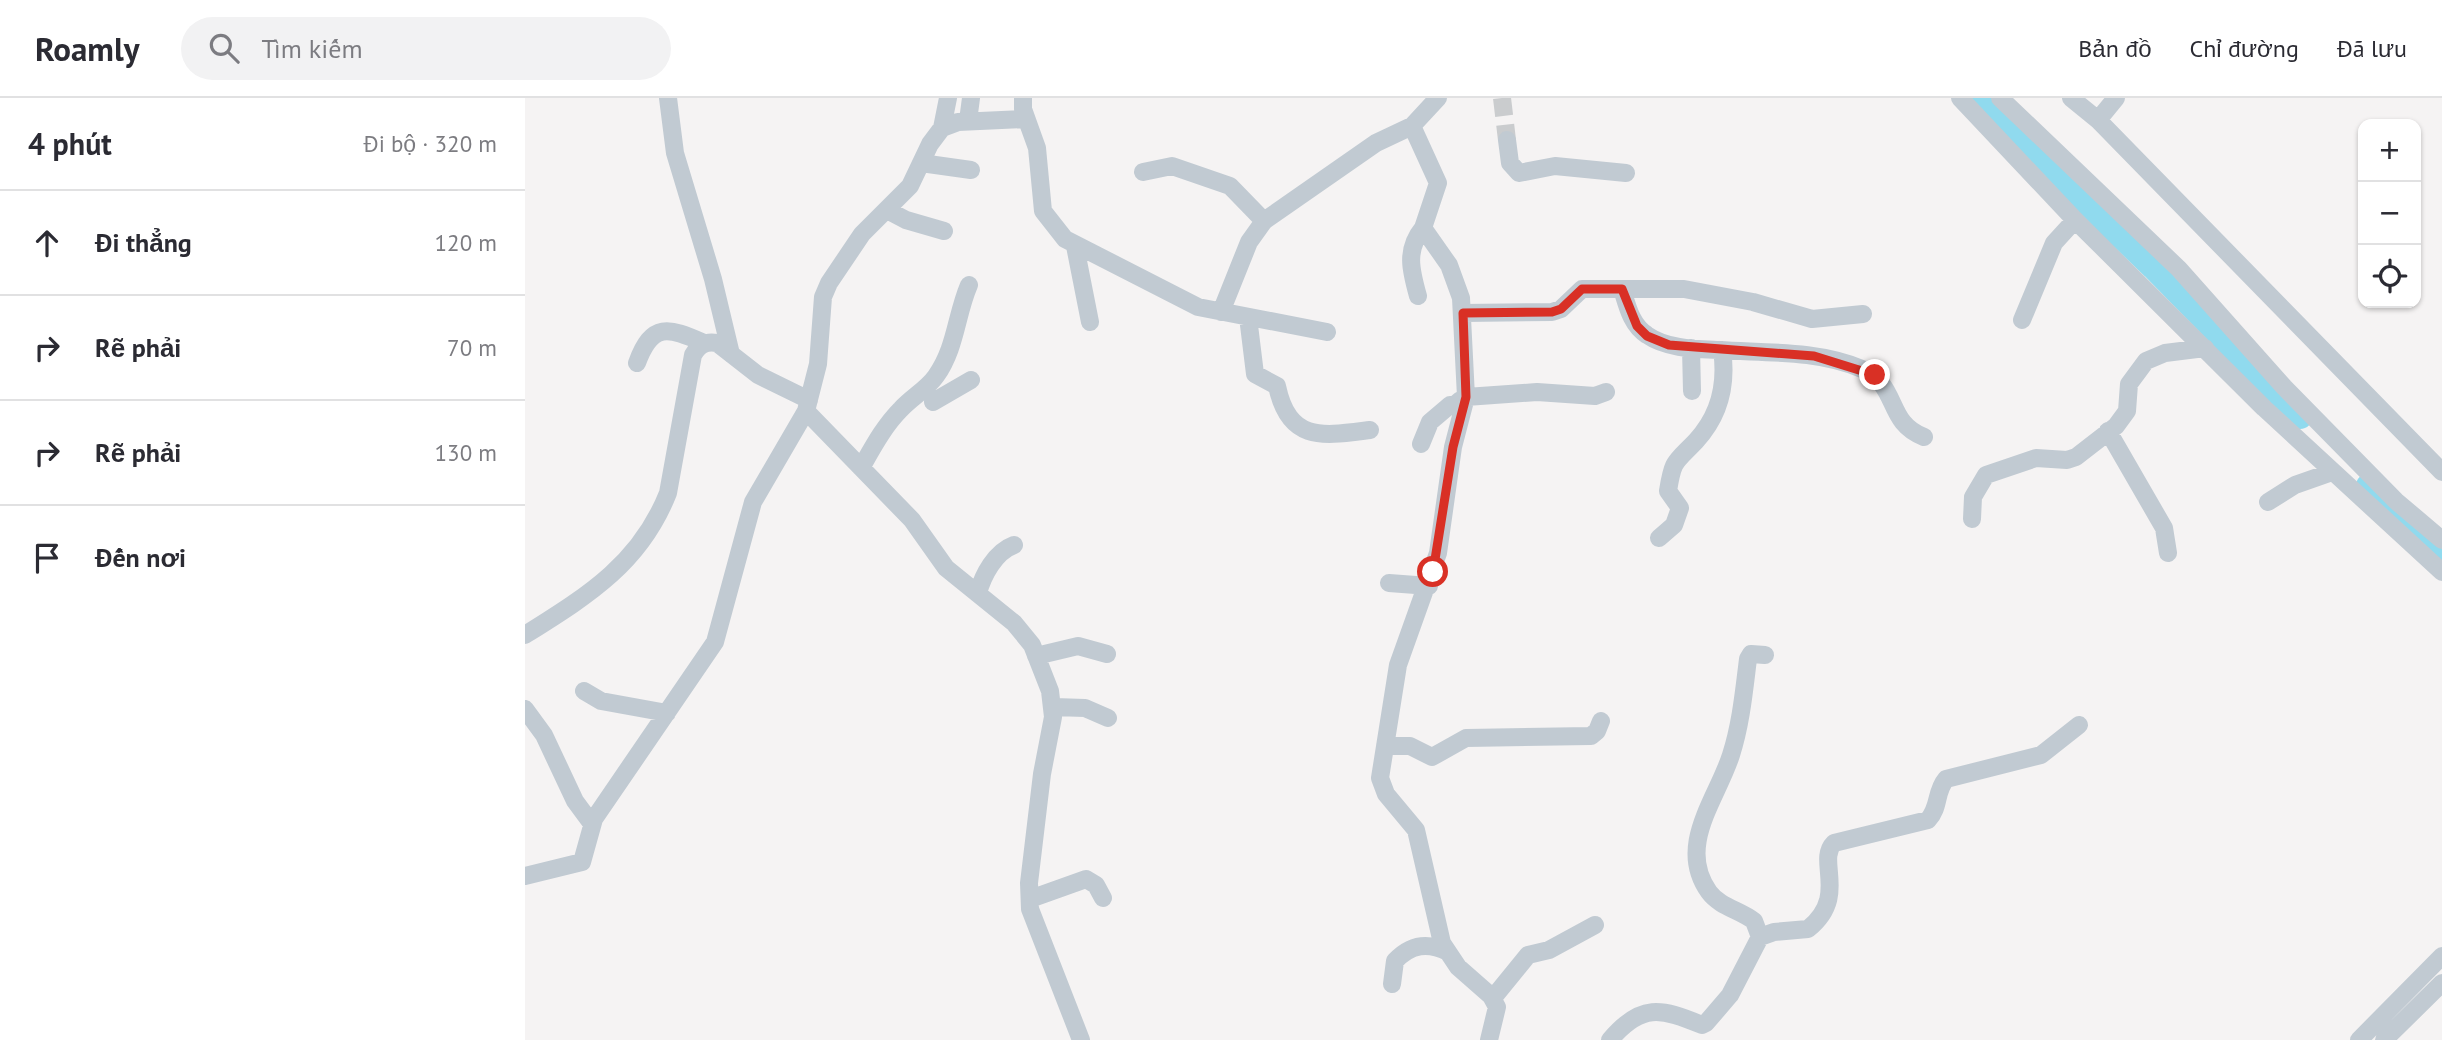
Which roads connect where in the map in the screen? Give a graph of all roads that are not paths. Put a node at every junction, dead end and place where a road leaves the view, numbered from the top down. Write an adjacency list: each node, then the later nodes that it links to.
1 (668, 98): 42 (street)
2 (947, 98): 15 (street)
3 (971, 98): 13 (street)
4 (1023, 98): 11 (street)
5 (1438, 98): 14 (street)
6 (1960, 98): 16 (street)
7 (2000, 98): 10 (street)
8 (2071, 98): 12 (street)
9 (2116, 98): 12 (street)
10 (2014, 115): 16 (street); 45 (street)
11 (1025, 119): 13 (street); 27 (street)
12 (2098, 120): 58 (street)
13 (968, 121): 15 (street)
14 (1412, 126): 24 (street); 25 (street)
15 (943, 128): 18 (street)
16 (1996, 131): 23 (street)
17 (1507, 140): 21 (street)
18 (921, 163): 19 (street); 22 (street)
19 (971, 170)
20 (1143, 172): 24 (street)
21 (1626, 173)
22 (887, 210): 26 (street); 49 (street)
23 (2075, 220): 35 (street); 40 (street)
24 (1264, 221): 31 (street)
25 (1423, 228): 30 (street); 32 (street)
26 (944, 231)
27 (1075, 246): 31 (street); 36 (street)
28 (969, 285): 51 (street)
29 (1622, 289): 32 (street); 33 (street); 39 (street)
30 (1418, 296)
31 (1221, 312): 34 (street)
32 (1463, 313): 48 (street)
33 (1863, 314)
34 (1248, 317): 37 (street); 52 (street)
35 (2022, 320)
36 (1090, 321)
37 (1327, 332)
38 (704, 343): 42 (street); 43 (street); 69 (street)
39 (1691, 348): 41 (street); 46 (street)
40 (2205, 348): 50 (street); 53 (street)
41 (1721, 350): 54 (street); 61 (street)
42 (731, 354): 49 (street)
43 (637, 363)
44 (971, 380): 51 (street)
45 (2282, 388): 50 (street); 62 (street)
46 (1692, 391)
47 (1606, 392): 48 (street)
48 (1458, 401): 55 (street); 67 (street)
49 (808, 406): 56 (street); 76 (street)
50 (2266, 406): 57 (street)
51 (900, 410): 56 (street)
52 (1370, 430)
53 (2108, 431): 60 (street); 64 (street)
54 (1924, 437)
55 (1421, 444)
56 (861, 468): 68 (street)
57 (2332, 472): 59 (street); 65 (street)
58 (2442, 472)
59 (2267, 502)
60 (1972, 519)
61 (1659, 538)
62 (2442, 540)
63 (1014, 545): 68 (street)
64 (2168, 553)
65 (2442, 572)
66 (1389, 583): 67 (street)
67 (1429, 586): 80 (street)
68 (978, 593): 72 (street)
69 (525, 635)
70 (1107, 654): 72 (street)
71 (1765, 655): 86 (street)
72 (1036, 656): 74 (street)
73 (584, 691): 76 (street)
74 (1053, 707): 77 (street); 84 (street)
75 (525, 709): 81 (street)
76 (667, 713): 81 (street)
77 (1108, 718)
78 (1601, 721): 80 (street)
79 (2079, 725): 86 (street)
80 (1385, 746): 87 (street)
81 (592, 824): 82 (street)
82 (525, 876)
83 (1103, 898): 84 (street)
84 (1030, 899): 92 (street)
85 (1595, 925): 91 (street)
86 (1760, 937): 94 (street)
87 (1448, 952): 90 (street); 91 (street)
88 (2442, 956): 95 (street)
89 (2442, 983): 96 (street)
90 (1392, 984)
91 (1493, 999): 93 (street)
92 (1081, 1040)
93 (1489, 1040)
94 (1610, 1040)
95 (2359, 1040)
96 (2384, 1040)

